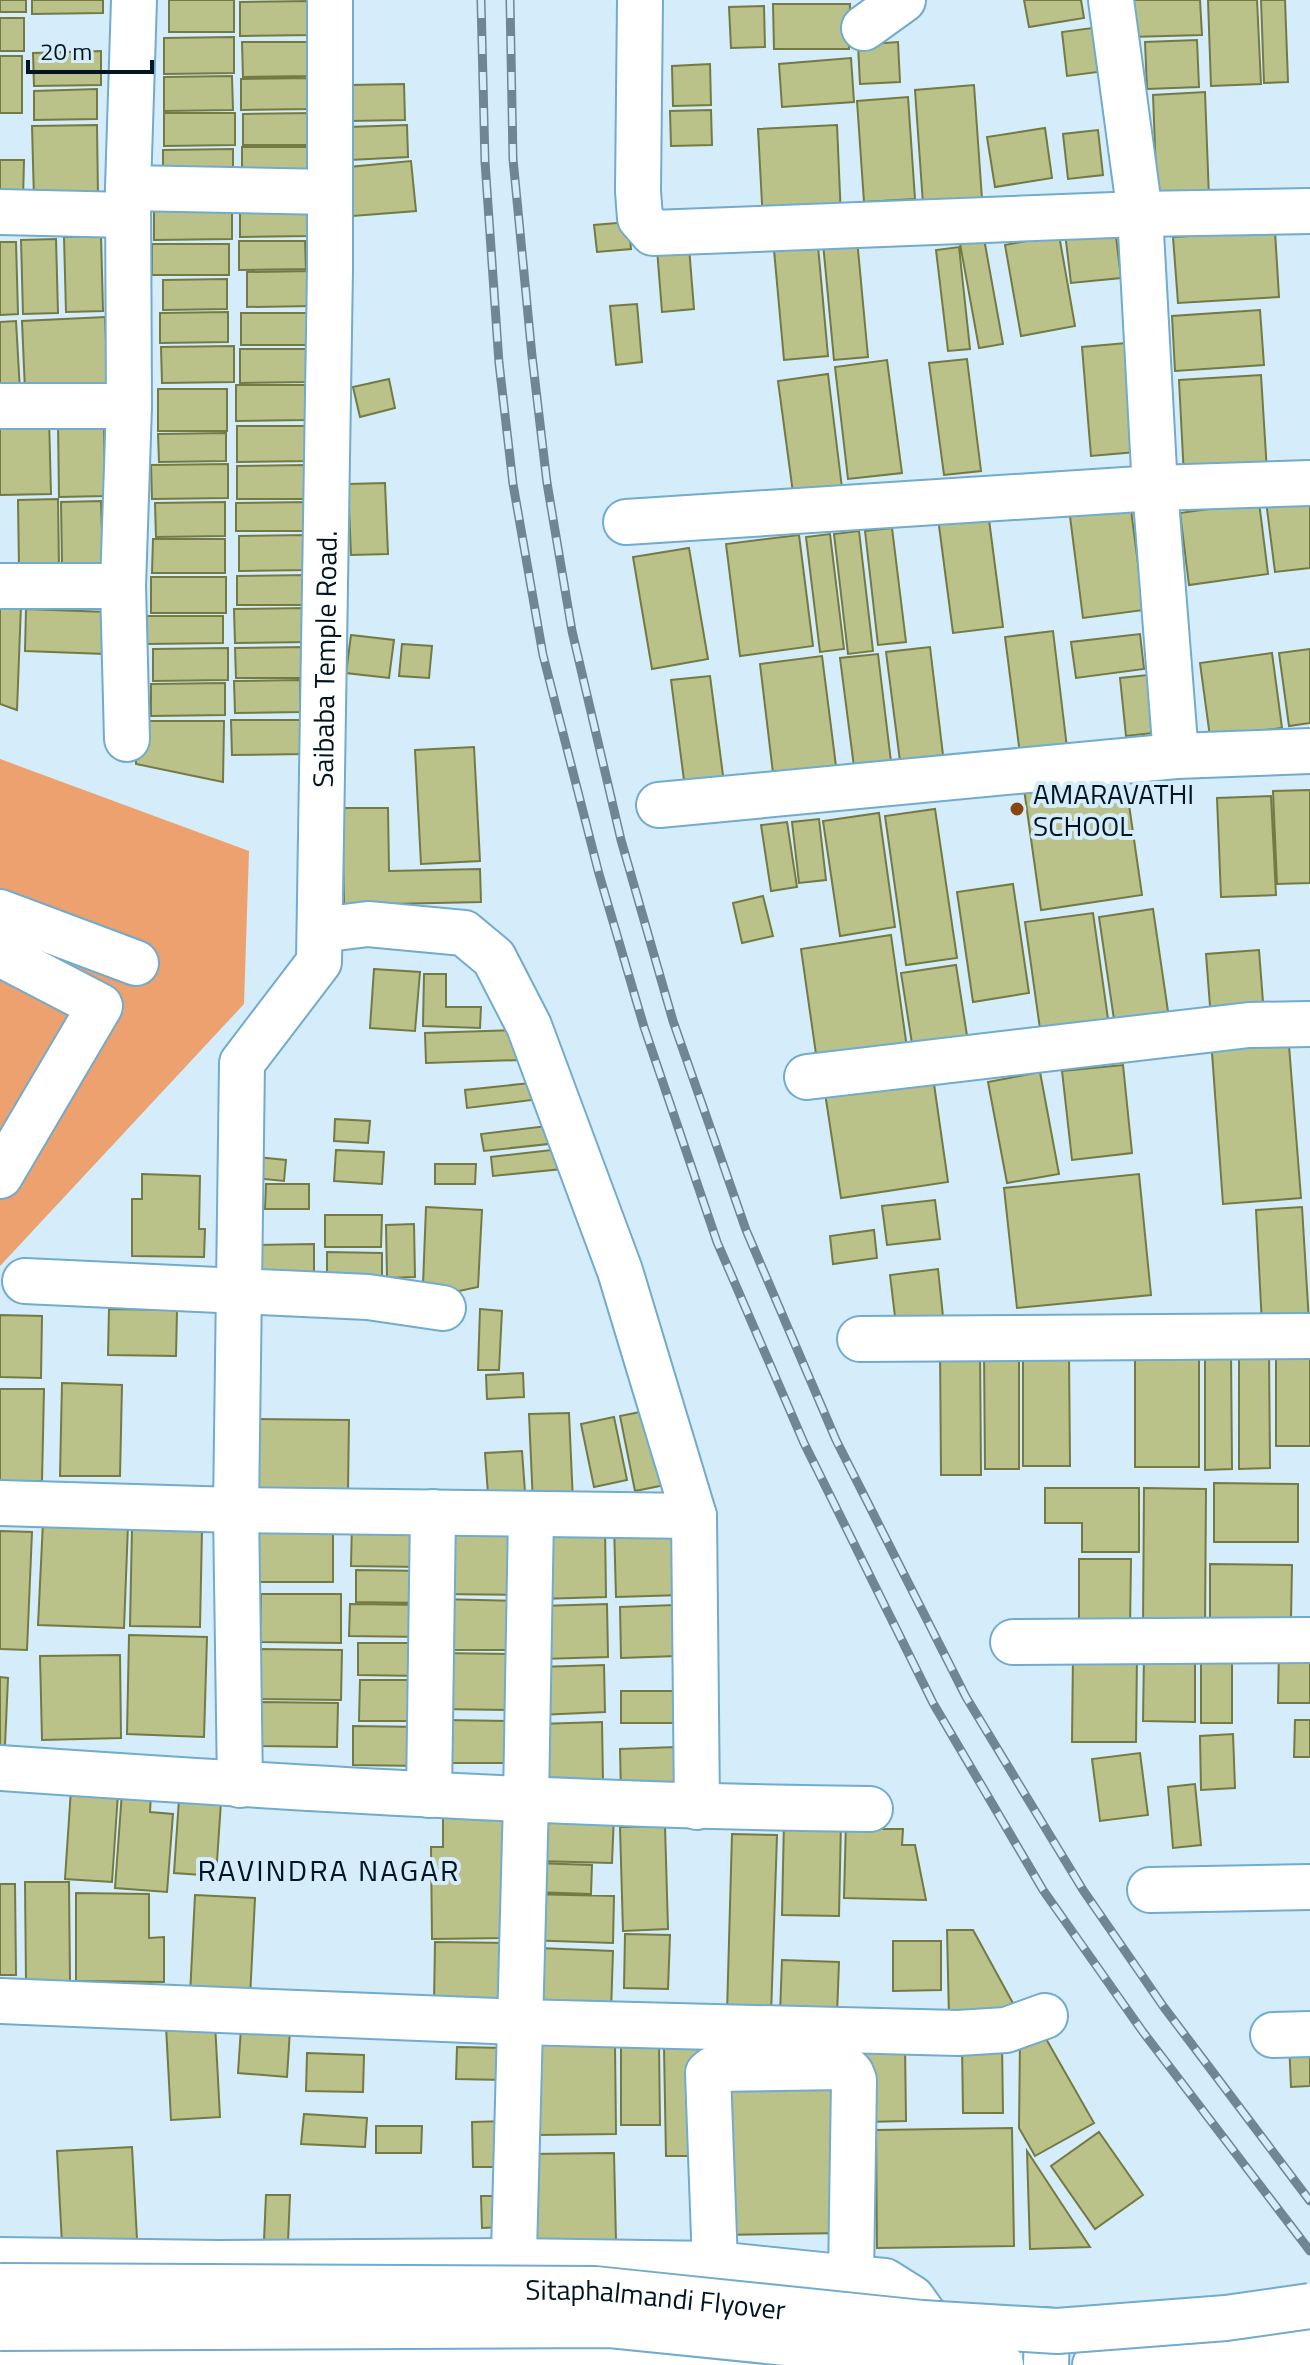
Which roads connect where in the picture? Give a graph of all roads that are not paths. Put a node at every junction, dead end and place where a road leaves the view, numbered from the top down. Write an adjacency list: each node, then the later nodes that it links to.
1 (134, 0): 8 (street)
2 (330, 0): 7 (street, Saibaba Temple Road.)
3 (640, 0): 11 (street)
4 (903, 0): 6 (street)
5 (1111, 0): 11 (street)
6 (864, 28)
7 (330, 192): 8 (street); 24 (street, Saibaba Temple Road.)
8 (128, 202): 10 (street); 13 (street)
9 (1310, 211): 11 (street)
10 (0, 212)
11 (1140, 214): 15 (street)
12 (0, 406): 13 (street)
13 (129, 406): 18 (street)
14 (1310, 483): 15 (street)
15 (1155, 488): 16 (street); 21 (street)
16 (626, 522)
17 (0, 586): 18 (street)
18 (123, 586): 19 (street)
19 (127, 739)
20 (1310, 751): 21 (street)
21 (1176, 756): 22 (street)
22 (659, 805)
23 (0, 912): 26 (street)
24 (320, 930): 31 (street, Saibaba Temple Road.); 39 (street)
25 (0, 954): 29 (street)
26 (136, 963)
27 (1310, 1024): 28 (street)
28 (807, 1077)
29 (0, 1176)
30 (25, 1281): 31 (street)
31 (239, 1291): 32 (street); 36 (street, Saibaba Temple Road.)
32 (443, 1308)
33 (1310, 1336): 34 (street)
34 (860, 1339)
35 (0, 1503): 36 (street)
36 (236, 1510): 37 (street); 43 (street, Saibaba Temple Road.)
37 (433, 1512): 38 (street); 44 (street)
38 (531, 1515): 39 (street); 45 (street)
39 (694, 1516): 46 (street)
40 (1310, 1640): 41 (street)
41 (1013, 1642)
42 (0, 1768): 43 (street)
43 (240, 1785): 44 (street)
44 (429, 1795): 45 (street)
45 (526, 1800): 46 (street); 52 (street)
46 (697, 1807): 47 (street)
47 (870, 1809)
48 (1310, 1887): 49 (street)
49 (1150, 1890)
50 (0, 2001): 52 (street)
51 (1045, 2016): 52 (street)
52 (519, 2022): 54 (street)
53 (0, 2260): 54 (street)
54 (513, 2261): 55 (street); 63 (street)
55 (715, 2264): 56 (street); 56 (street)
56 (851, 2278): 65 (street)
57 (0, 2286): 61 (street, Sitaphalmandi Flyover, bridge)
58 (1310, 2306): 61 (street, Sitaphalmandi Flyover, bridge)
59 (0, 2328): 66 (street, Sitaphalmandi Flyover, bridge)
60 (1310, 2345): 67 (street)
61 (1046, 2348)
62 (0, 2355): 63 (street)
63 (511, 2362): 64 (street)
64 (762, 2365)
65 (936, 2365)
66 (1001, 2365)
67 (1095, 2365)

